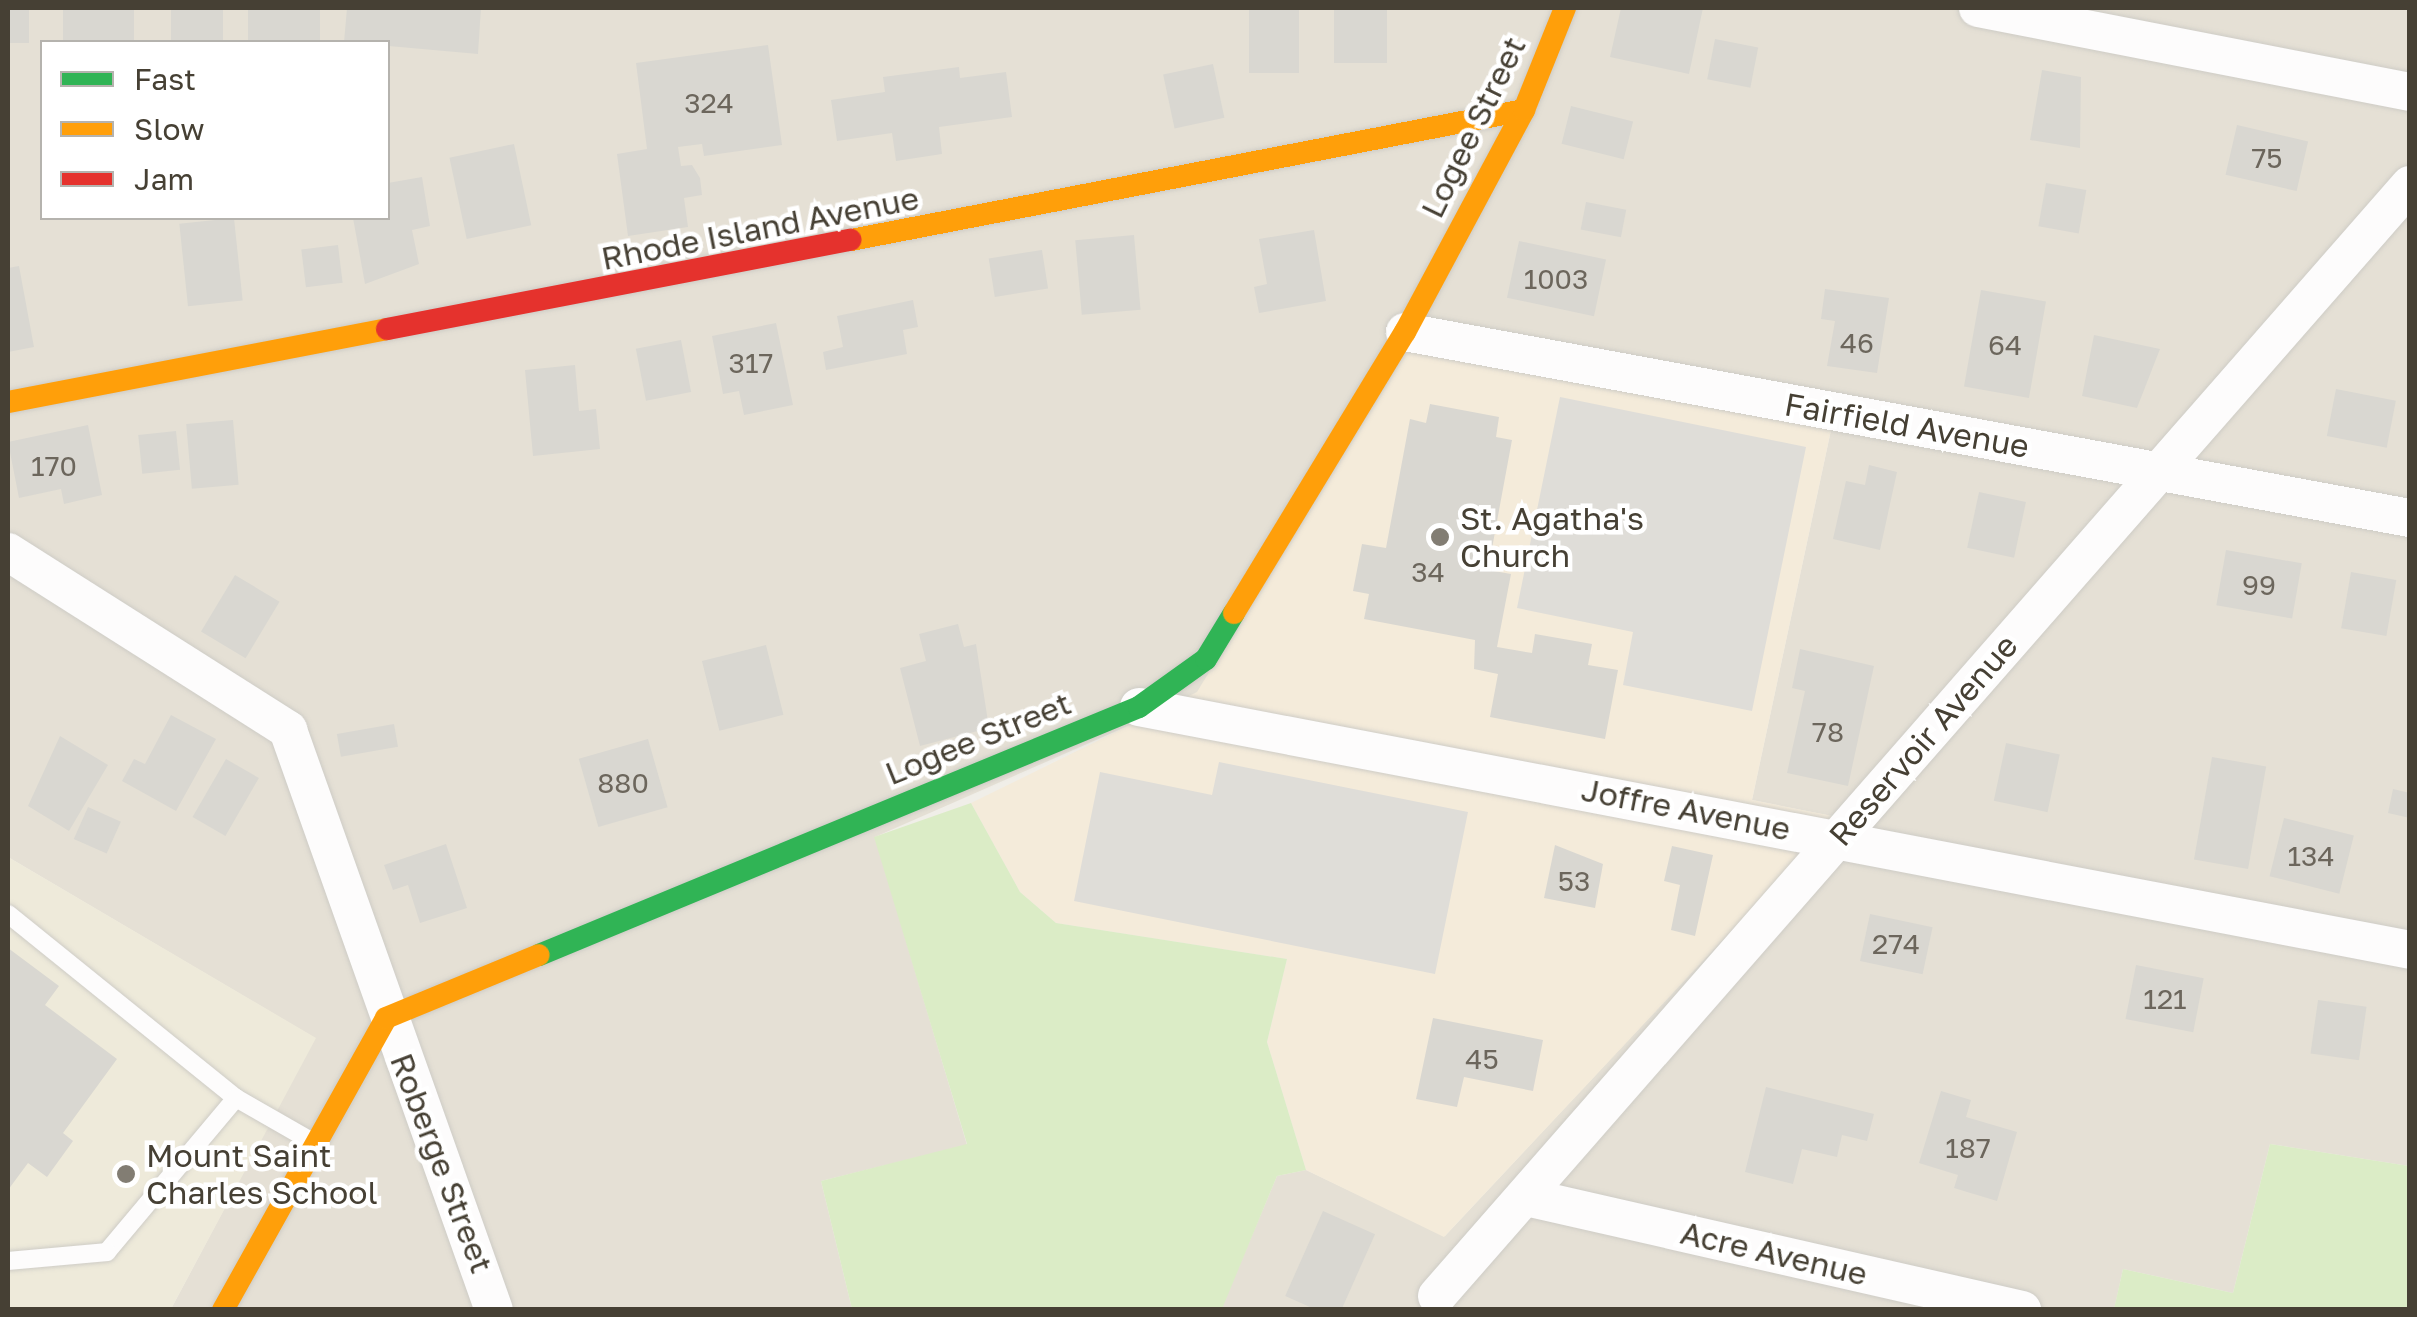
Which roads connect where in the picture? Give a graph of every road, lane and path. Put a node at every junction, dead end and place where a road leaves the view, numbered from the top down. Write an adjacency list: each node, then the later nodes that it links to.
1 (1565, 8): 4 (street, Logee Street)
2 (1978, 8): 3 (street)
3 (2410, 92)
4 (1524, 110): 6 (street, Logee Street); 7 (street, Rhode Island Avenue)
5 (2410, 185): 8 (street, Reservoir Avenue)
6 (1405, 332): 8 (street, Fairfield Avenue); 11 (street, Logee Street)
7 (8, 402)
8 (2154, 470): 9 (street, Fairfield Avenue); 12 (street, Reservoir Avenue)
9 (2410, 518)
10 (8, 552): 15 (street, Roberge Street)
11 (1139, 707): 12 (street, Joffre Avenue); 15 (street, Logee Street)
12 (1840, 838): 14 (street, Joffre Avenue); 18 (street, Reservoir Avenue)
13 (8, 914): 16 (lane)
14 (2410, 950)
15 (386, 1018): 17 (street); 22 (street, Roberge Street)
16 (236, 1098): 17 (lane); 19 (lane)
17 (311, 1141): 21 (street)
18 (1526, 1197): 20 (street, Reservoir Avenue); 23 (street, Acre Avenue)
19 (8, 1261)
20 (1438, 1296)
21 (223, 1310)
22 (494, 1310)
23 (2022, 1310)

